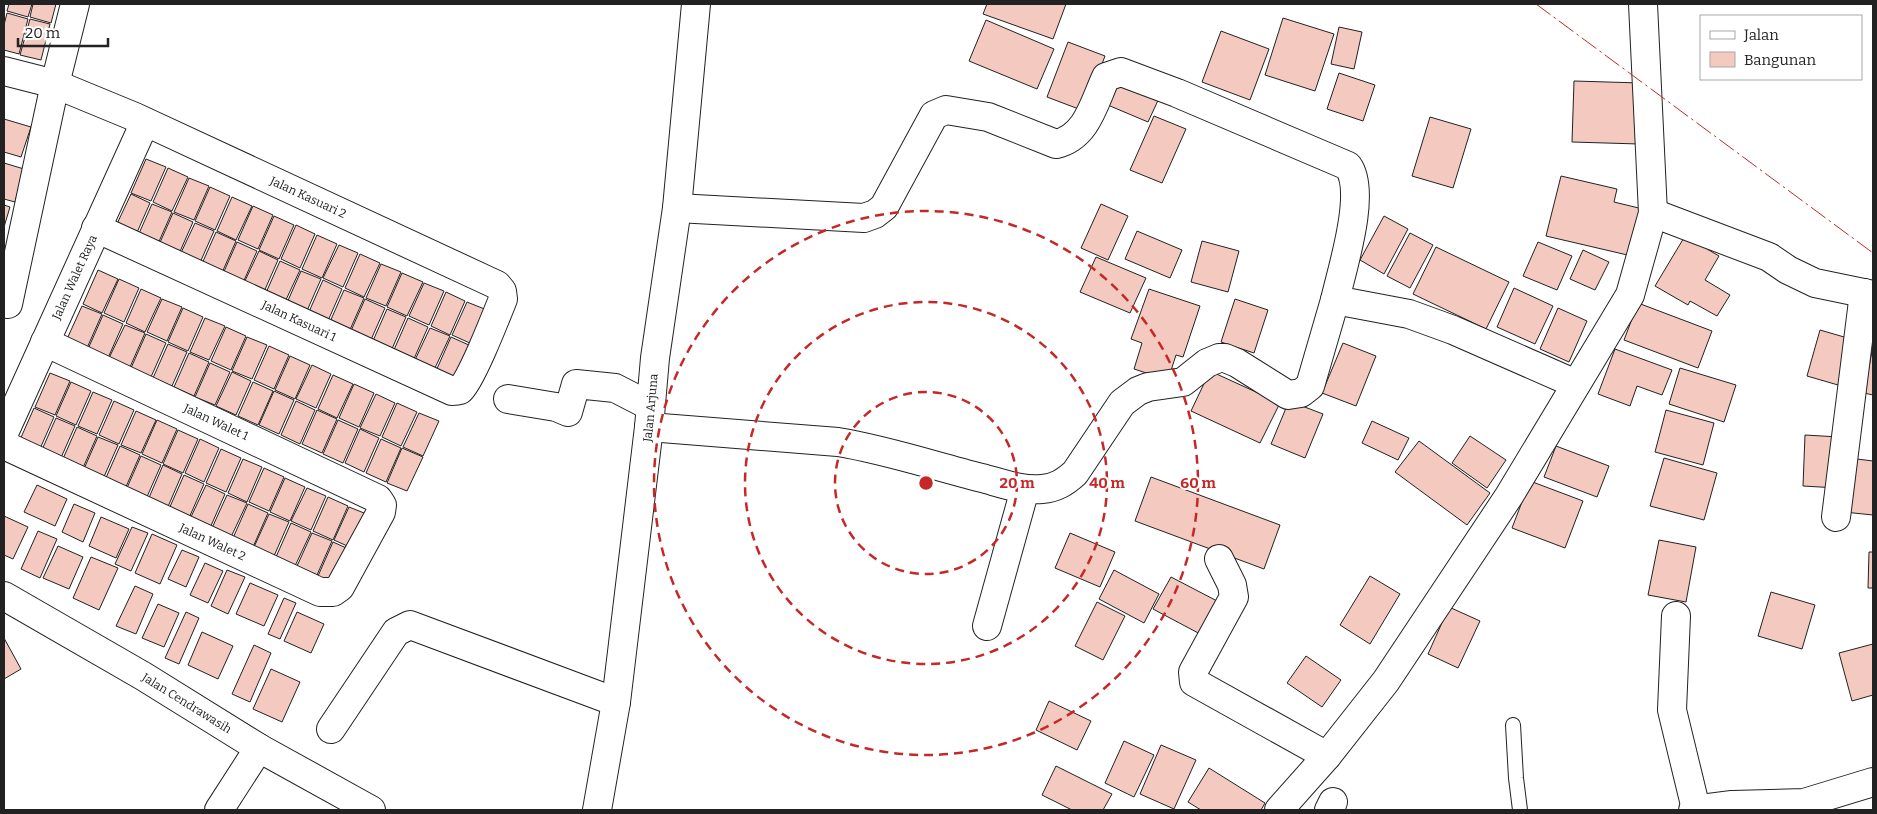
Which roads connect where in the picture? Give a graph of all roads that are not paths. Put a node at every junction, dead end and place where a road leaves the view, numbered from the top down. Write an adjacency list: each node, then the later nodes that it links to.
1 (75, 4): 5 (street)
2 (696, 4): 7 (street, Jalan Arjuna)
3 (1643, 4): 8 (street)
4 (4, 70): 5 (street, Jalan Kasuari 2)
5 (55, 84): 6 (street, Jalan Kasuari 2); 12 (street)
6 (145, 122): 9 (street, Jalan Walet Raya); 14 (street, Jalan Kasuari 2)
7 (678, 208): 11 (street); 17 (street, Jalan Arjuna)
8 (1653, 213): 10 (street); 15 (street)
9 (96, 228): 13 (street, Jalan Walet Raya); 14 (street, Jalan Kasuari 1)
10 (1869, 294): 22 (street)
11 (1334, 300): 15 (street); 20 (street)
12 (8, 304)
13 (45, 342): 18 (street, Jalan Walet Raya); 21 (street, Jalan Walet 1)
14 (483, 349)
15 (1576, 384): 31 (street)
16 (508, 399): 17 (street)
17 (649, 417): 20 (street); 27 (street, Jalan Arjuna)
18 (4, 433)
19 (4, 444): 21 (street, Jalan Walet 2)
20 (1025, 488): 26 (street)
21 (382, 508)
22 (1836, 517)
23 (1219, 559): 31 (street)
24 (4, 596): 30 (street, Jalan Cendrawasih)
25 (1676, 616): 39 (street)
26 (987, 626)
27 (616, 702): 29 (street); 36 (street, Jalan Arjuna)
28 (1513, 725): 38 (lane)
29 (331, 729)
30 (259, 748): 34 (street); 35 (street, Jalan Cendrawasih)
31 (1326, 756): 37 (street)
32 (1873, 782): 33 (street)
33 (1813, 807): 39 (street)
34 (219, 810)
35 (371, 810)
36 (596, 810)
37 (1279, 810)
38 (1520, 810)
39 (1694, 810)

